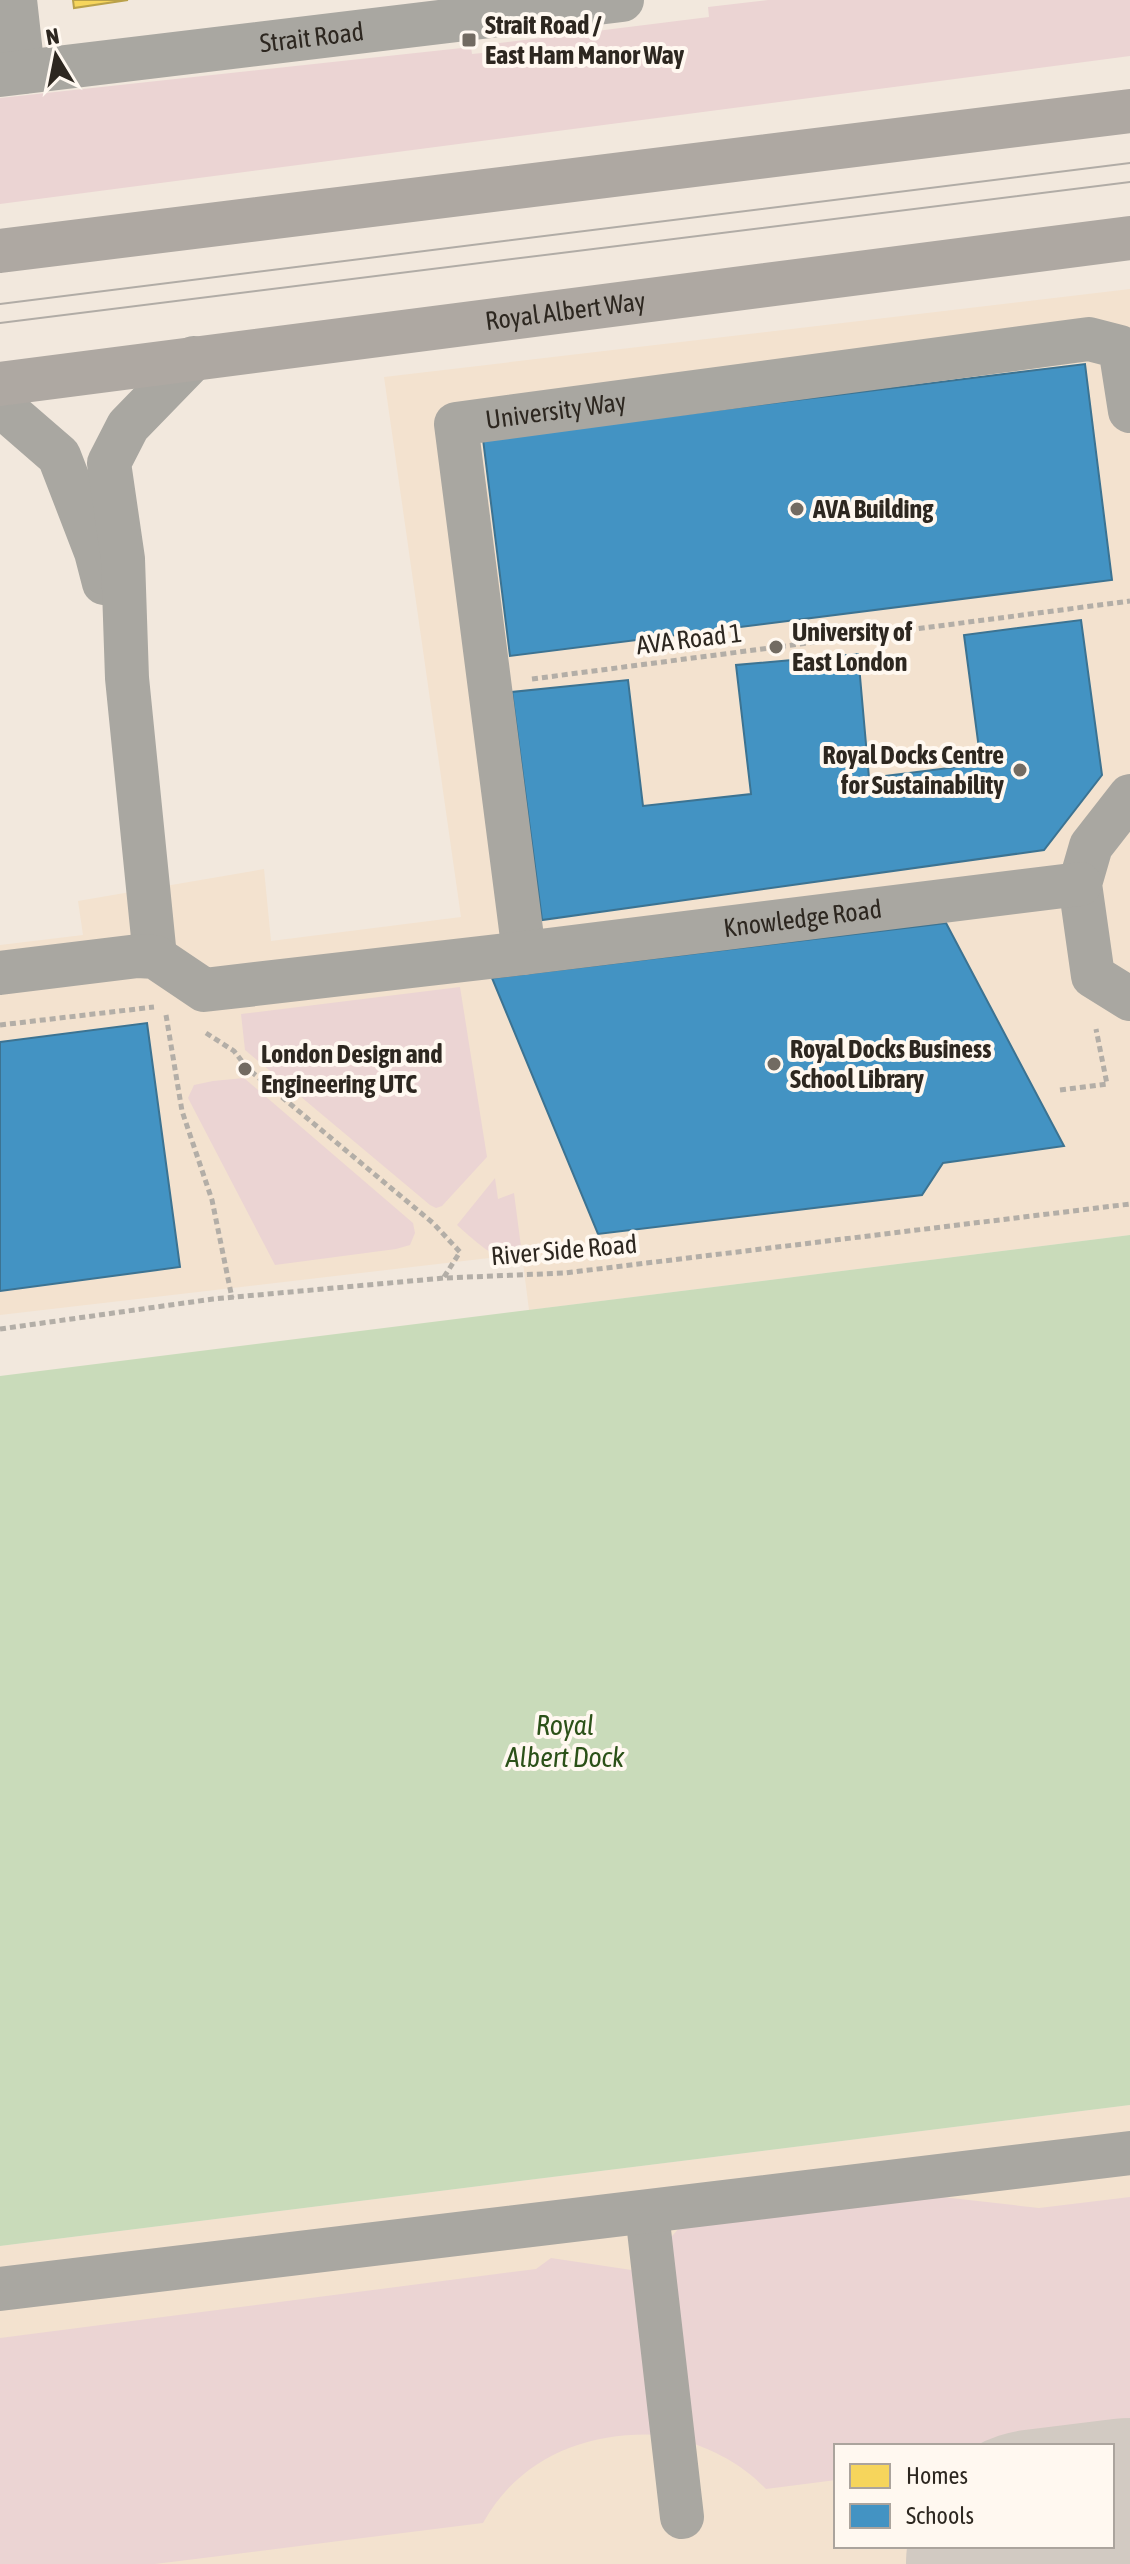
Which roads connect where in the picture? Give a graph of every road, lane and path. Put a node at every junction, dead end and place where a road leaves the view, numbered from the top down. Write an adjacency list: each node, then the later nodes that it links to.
1 (15, 0): 3 (street)
2 (622, 0): 3 (street, Strait Road)
3 (12, 74)
4 (1130, 111): 6 (main road)
5 (1130, 238): 7 (main road, Royal Albert Way)
6 (0, 251)
7 (194, 358): 8 (main road, Royal Albert Way); 12 (street)
8 (0, 384)
9 (0, 405): 12 (street)
10 (1130, 411): 13 (street, University Way)
11 (1130, 601): 13 (path, AVA Road 1)
12 (127, 678): 17 (street)
13 (491, 685): 16 (street, University Way)
14 (1130, 796): 15 (street)
15 (1080, 884): 16 (street, Knowledge Road); 19 (street)
16 (524, 953): 17 (street, Knowledge Road)
17 (155, 957): 18 (street)
18 (0, 973)
19 (1125, 996): 22 (path)
20 (0, 1025): 25 (path)
21 (234, 1051): 24 (path)
22 (1060, 1090)
23 (1130, 1204): 24 (path, River Side Road)
24 (444, 1278): 25 (path, River Side Road)
25 (232, 1298): 26 (path, River Side Road)
26 (0, 1329)
27 (1130, 2153): 28 (street)
28 (647, 2213): 29 (street); 30 (street)
29 (0, 2289)
30 (682, 2517)

